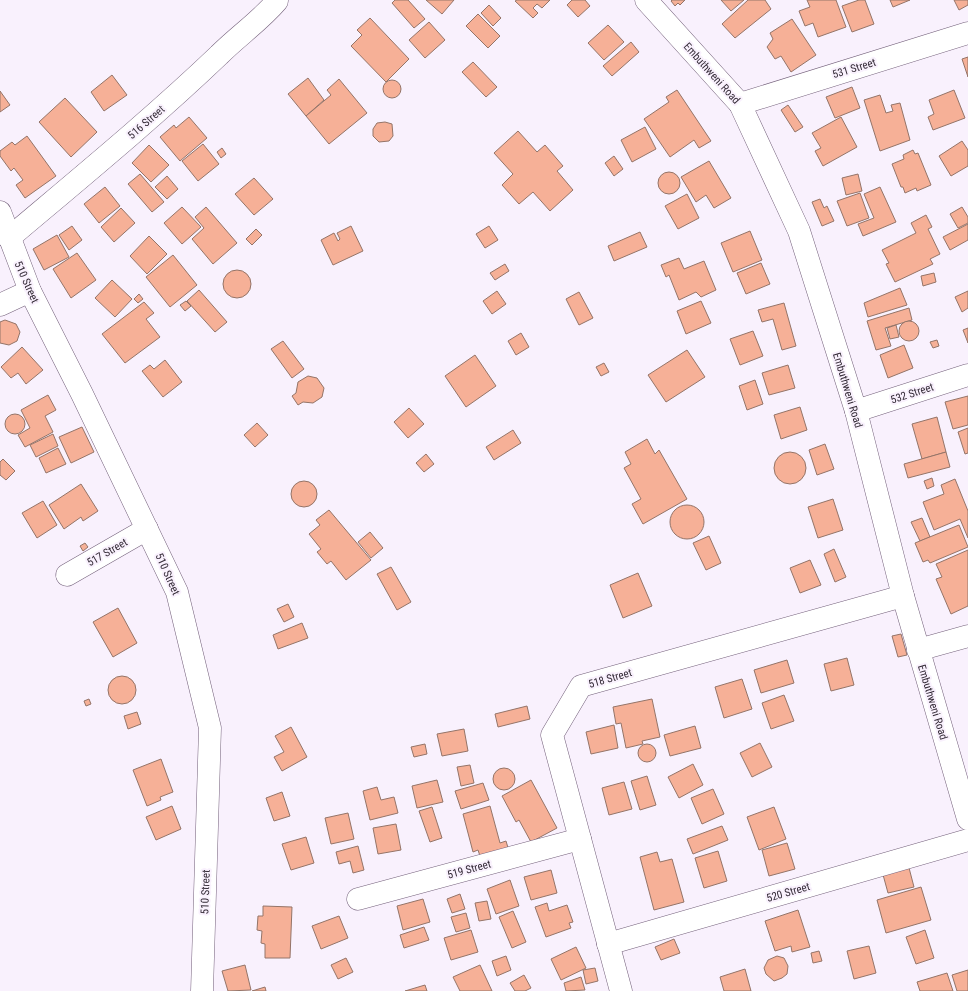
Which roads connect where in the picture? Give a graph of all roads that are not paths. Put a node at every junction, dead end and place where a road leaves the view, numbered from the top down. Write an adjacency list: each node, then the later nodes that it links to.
1 (277, 0): 6 (street, 516 Street)
2 (646, 0): 4 (street, Embuthweni Road)
3 (968, 33): 4 (street, 531 Street)
4 (740, 104): 10 (street, Embuthweni Road)
5 (0, 212): 6 (street, 510 Street)
6 (9, 238): 7 (street, 510 Street)
7 (30, 290): 8 (street); 11 (street, 510 Street)
8 (0, 305)
9 (968, 376): 10 (street, 532 Street)
10 (856, 411): 13 (street, Embuthweni Road)
11 (147, 529): 12 (street, 517 Street); 21 (street, 510 Street)
12 (67, 575)
13 (903, 596): 15 (street, Embuthweni Road); 17 (street, 518 Street)
14 (968, 636): 15 (street)
15 (918, 650): 16 (street, Embuthweni Road)
16 (968, 819)
17 (580, 839): 19 (street, 519 Street); 20 (street, 518 Street)
18 (968, 840): 20 (street, 520 Street)
19 (358, 899)
20 (608, 944): 22 (street, 518 Street)
21 (202, 991)
22 (621, 991)

